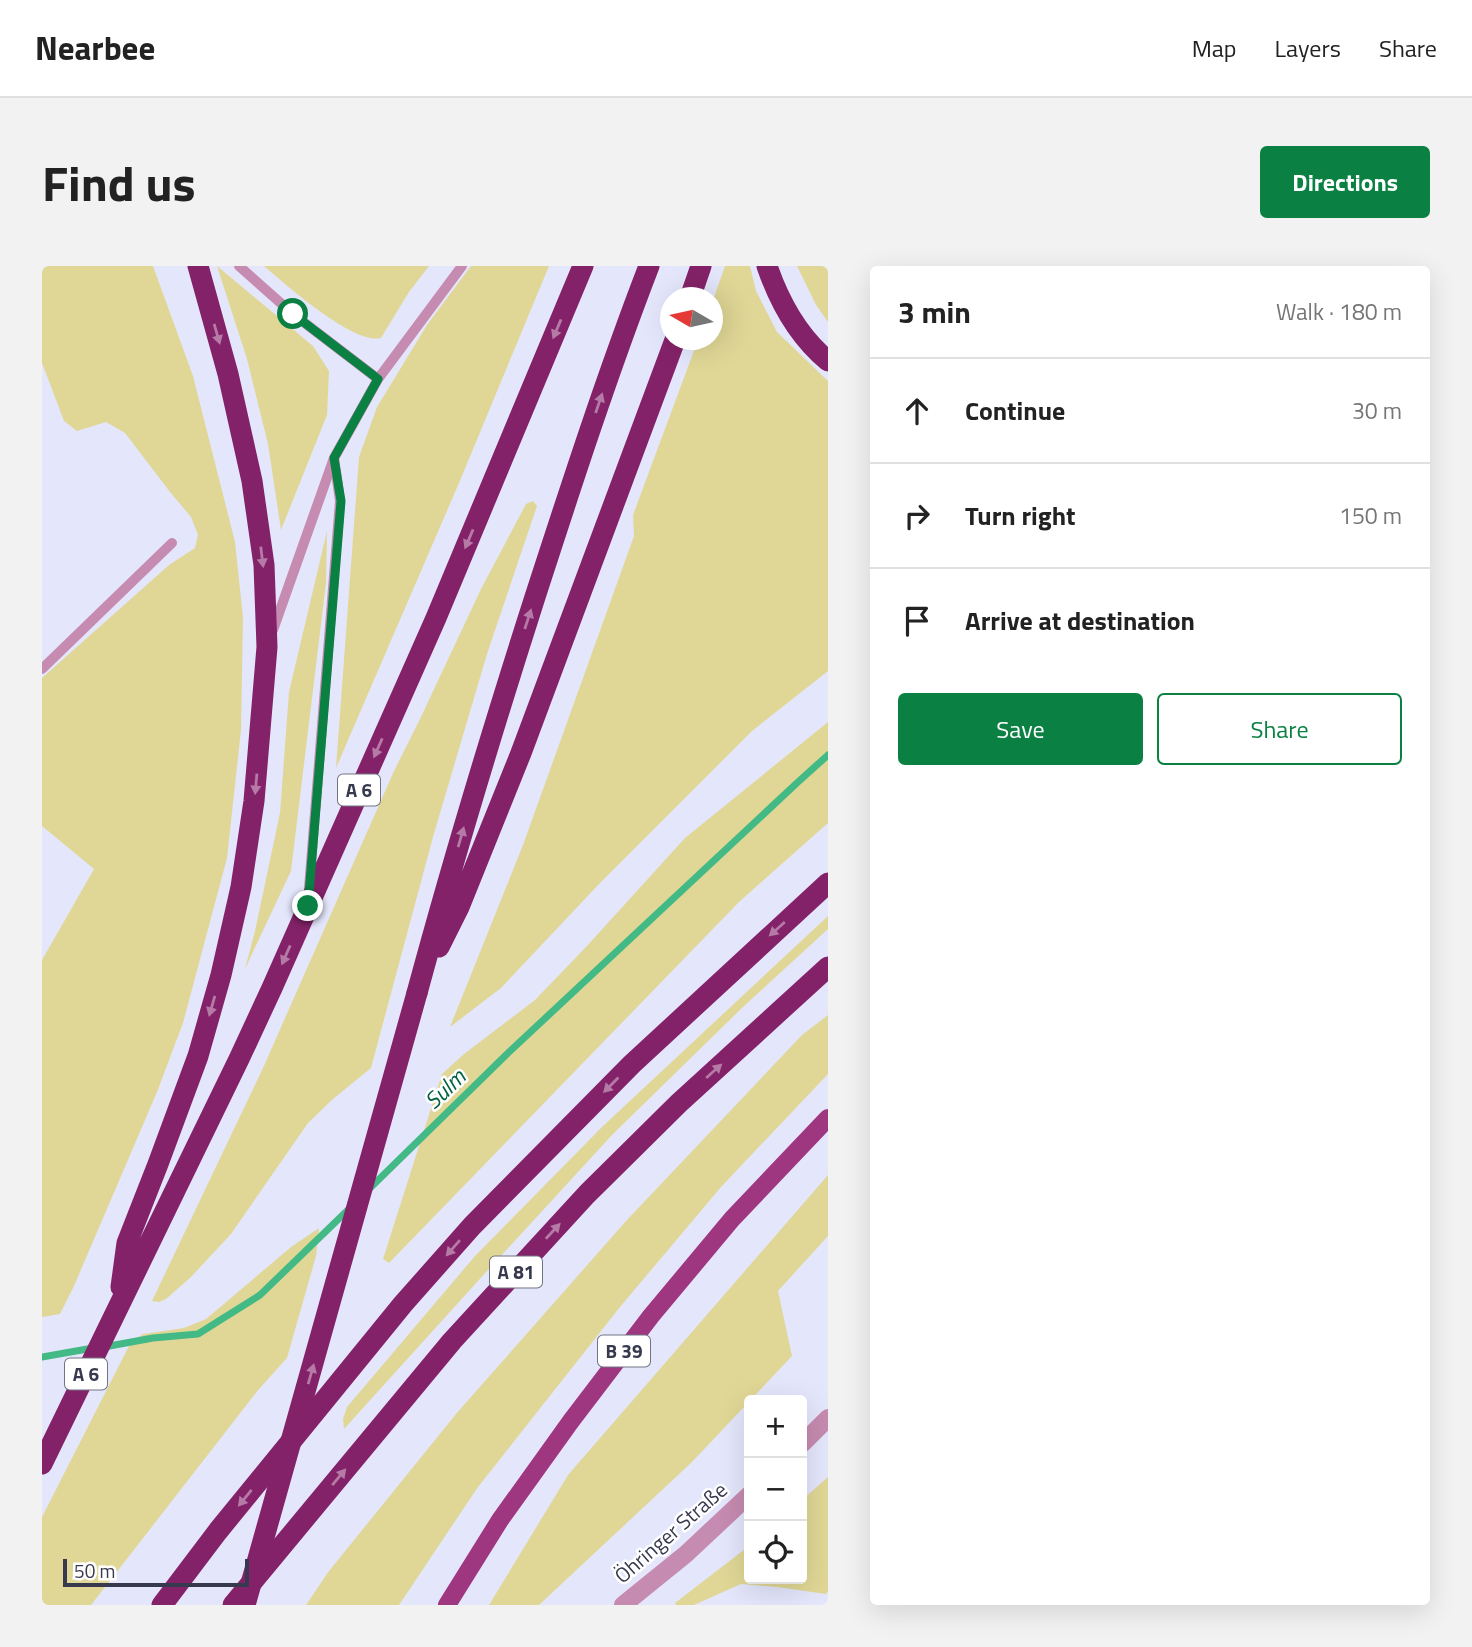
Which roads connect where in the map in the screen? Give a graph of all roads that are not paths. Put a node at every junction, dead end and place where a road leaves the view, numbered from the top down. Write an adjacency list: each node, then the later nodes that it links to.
1 (198, 266): 14 (highway, one-way to 14)
2 (239, 266): 11 (lane)
3 (462, 266): 11 (lane)
4 (583, 266): 18 (highway, A 6, one-way to 18)
5 (649, 266): 17 (highway, one-way to 5)
6 (701, 266): 8 (highway)
7 (768, 266): 10 (highway)
8 (694, 287)
9 (671, 350): 17 (highway)
10 (828, 361)
11 (378, 379): 12 (lane)
12 (334, 458): 14 (lane); 18 (lane)
13 (172, 543): 15 (lane)
14 (267, 647): 21 (highway, one-way to 21)
15 (42, 668)
16 (828, 883): 26 (highway, one-way to 26)
17 (450, 905): 28 (highway, one-way to 17, bridge)
18 (308, 906): 21 (highway, A 6, one-way to 21)
19 (828, 967): 27 (highway, A 81, one-way to 19)
20 (828, 1118): 29 (main road, B 39)
21 (118, 1307): 24 (highway, A 6)
22 (828, 1418): 23 (street)
23 (807, 1439)
24 (42, 1464)
25 (744, 1500): 30 (street, Öhringer Straße)
26 (162, 1605)
27 (233, 1605)
28 (246, 1605)
29 (447, 1605)
30 (623, 1605)

